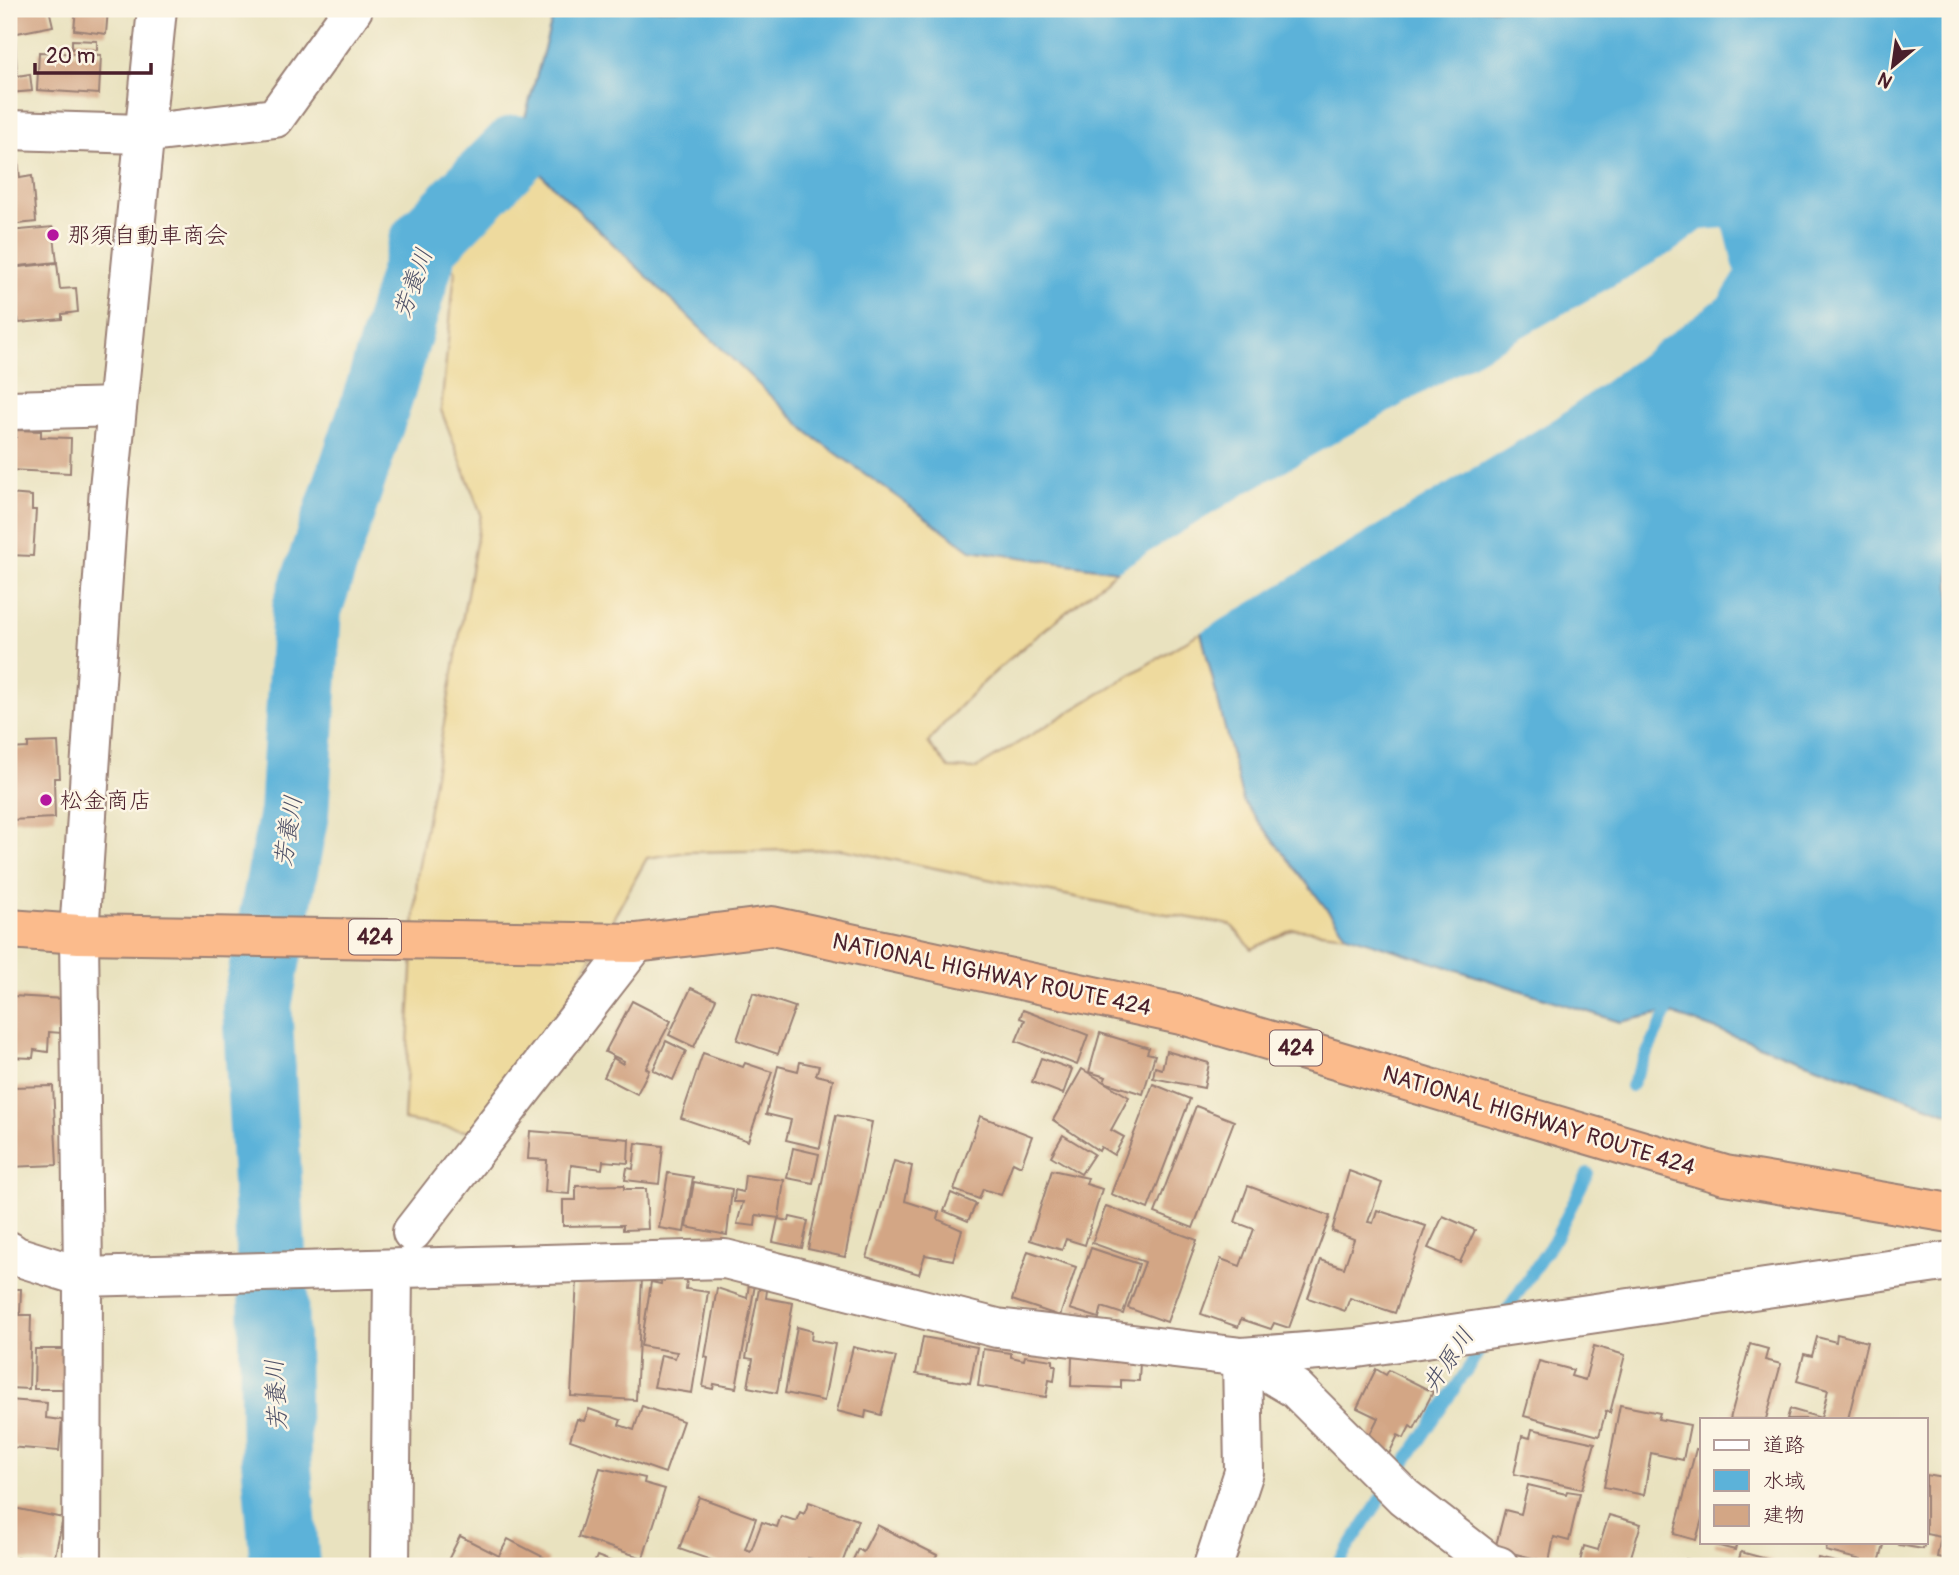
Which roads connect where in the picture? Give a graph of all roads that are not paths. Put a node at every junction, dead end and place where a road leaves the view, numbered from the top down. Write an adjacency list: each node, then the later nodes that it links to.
1 (157, 9): 4 (street)
2 (354, 9): 4 (street)
3 (9, 130): 4 (street)
4 (142, 134): 5 (street)
5 (117, 407): 6 (street); 8 (street)
6 (9, 410)
7 (9, 929): 8 (highway, NATIONAL HIGHWAY ROUTE 424 / 424)
8 (96, 933): 9 (highway, NATIONAL HIGHWAY ROUTE 424 / 424); 15 (street)
9 (636, 943): 10 (highway, NATIONAL HIGHWAY ROUTE 424 / 424); 11 (street)
10 (1950, 1213)
11 (412, 1232)
12 (9, 1251): 15 (street)
13 (1950, 1261): 16 (street)
14 (393, 1270): 15 (street); 16 (street); 18 (street)
15 (83, 1277): 17 (street)
16 (1242, 1357): 19 (street); 20 (street)
17 (82, 1566)
18 (390, 1566)
19 (1213, 1566)
20 (1499, 1566)

